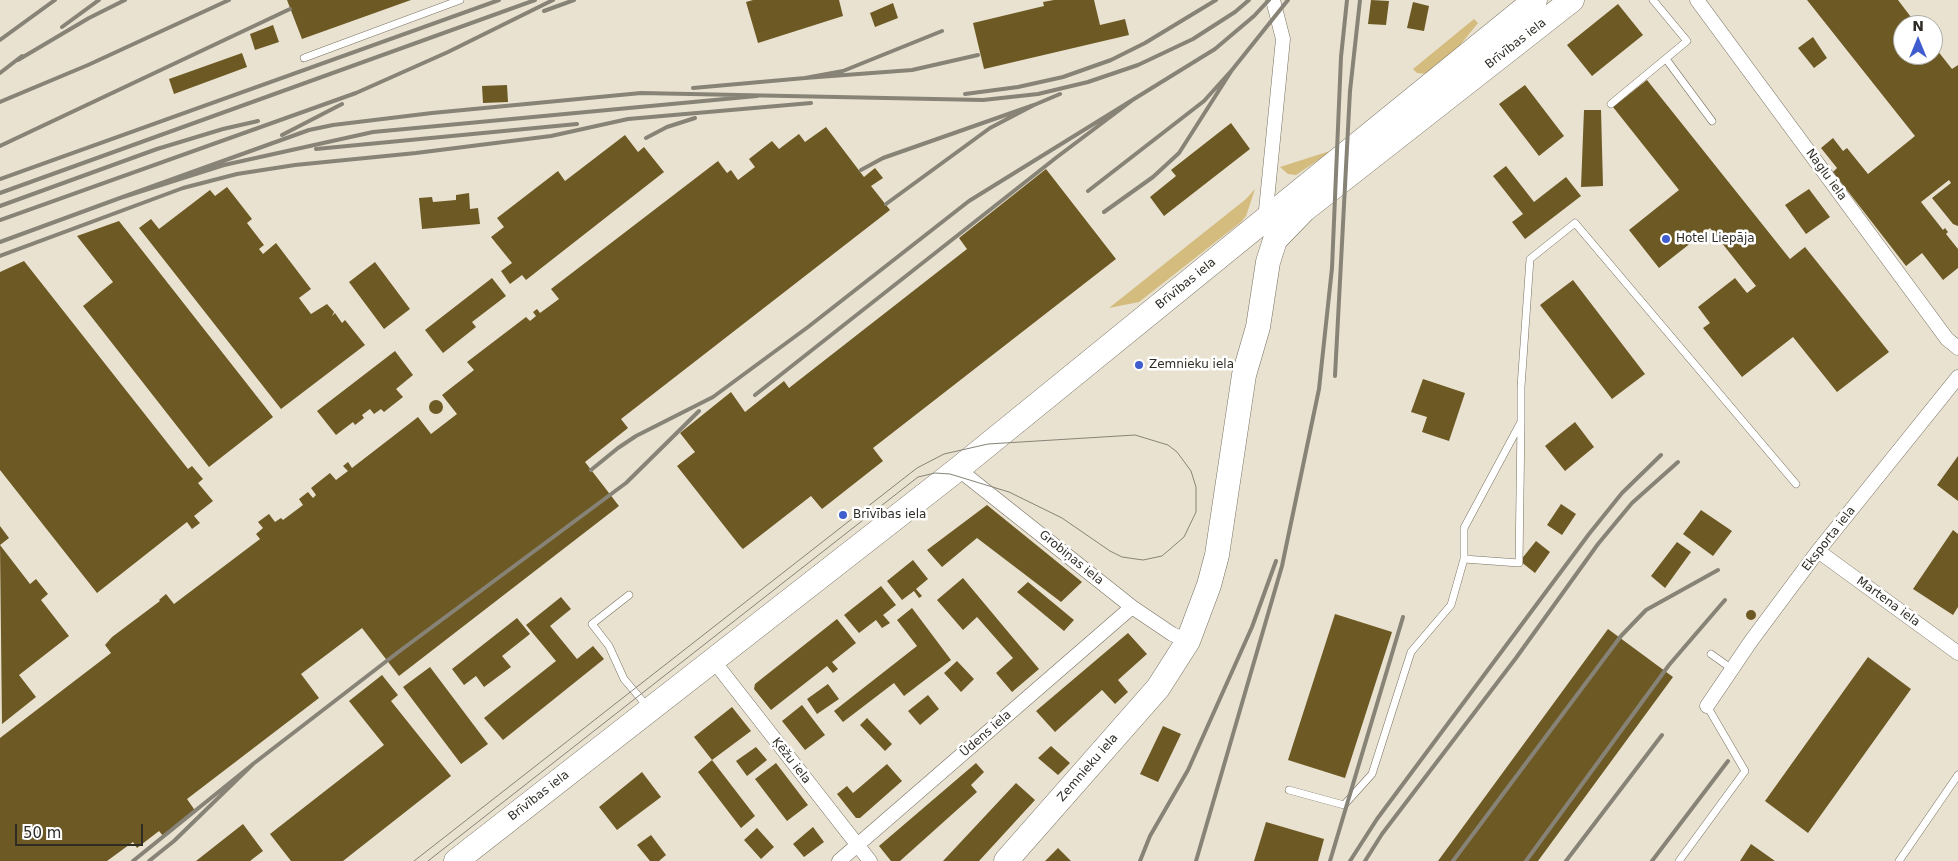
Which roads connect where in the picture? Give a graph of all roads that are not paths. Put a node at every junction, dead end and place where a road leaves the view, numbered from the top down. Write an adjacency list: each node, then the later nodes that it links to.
1 (460, 0): 7 (lane)
2 (1273, 0): 12 (street)
3 (1535, 0): 12 (highway, Brīvības iela)
4 (1572, 0): 12 (highway, Brīvības iela)
5 (1653, 0): 9 (lane)
6 (1697, 0): 13 (street, Naglu iela)
7 (444, 3): 8 (lane)
8 (304, 58)
9 (1666, 59): 10 (lane); 11 (lane)
10 (1611, 104)
11 (1712, 121)
12 (1282, 220): 16 (highway, Brīvības iela); 22 (highway, Zemnieku iela)
13 (1958, 348)
14 (1958, 377): 18 (street, Eksporta iela)
15 (1521, 422): 17 (lane); 19 (lane); 19 (lane)
16 (958, 469): 21 (street, Grobiņas iela); 25 (highway, Brīvības iela)
17 (1796, 484)
18 (1818, 551): 23 (street, Martena iela); 26 (street, Eksporta iela)
19 (1464, 559): 30 (lane)
20 (629, 595): 28 (lane)
21 (1132, 607): 22 (street, Grobiņas iela); 31 (street, Ūdens iela)
22 (1188, 641): 35 (highway, Zemnieku iela)
23 (1958, 652)
24 (1710, 654): 26 (lane)
25 (713, 660): 28 (highway, Brīvības iela); 31 (street, Ķēžu iela)
26 (1732, 669): 27 (street, Eksporta iela)
27 (1707, 706): 36 (lane)
28 (649, 708): 32 (highway, Brīvības iela)
29 (1958, 775): 37 (lane)
30 (1289, 790)
31 (857, 846): 33 (street, Ūdens iela); 34 (street, Ķēžu iela)
32 (456, 861)
33 (839, 861)
34 (870, 861)
35 (1006, 861)
36 (1679, 861)
37 (1899, 861)

